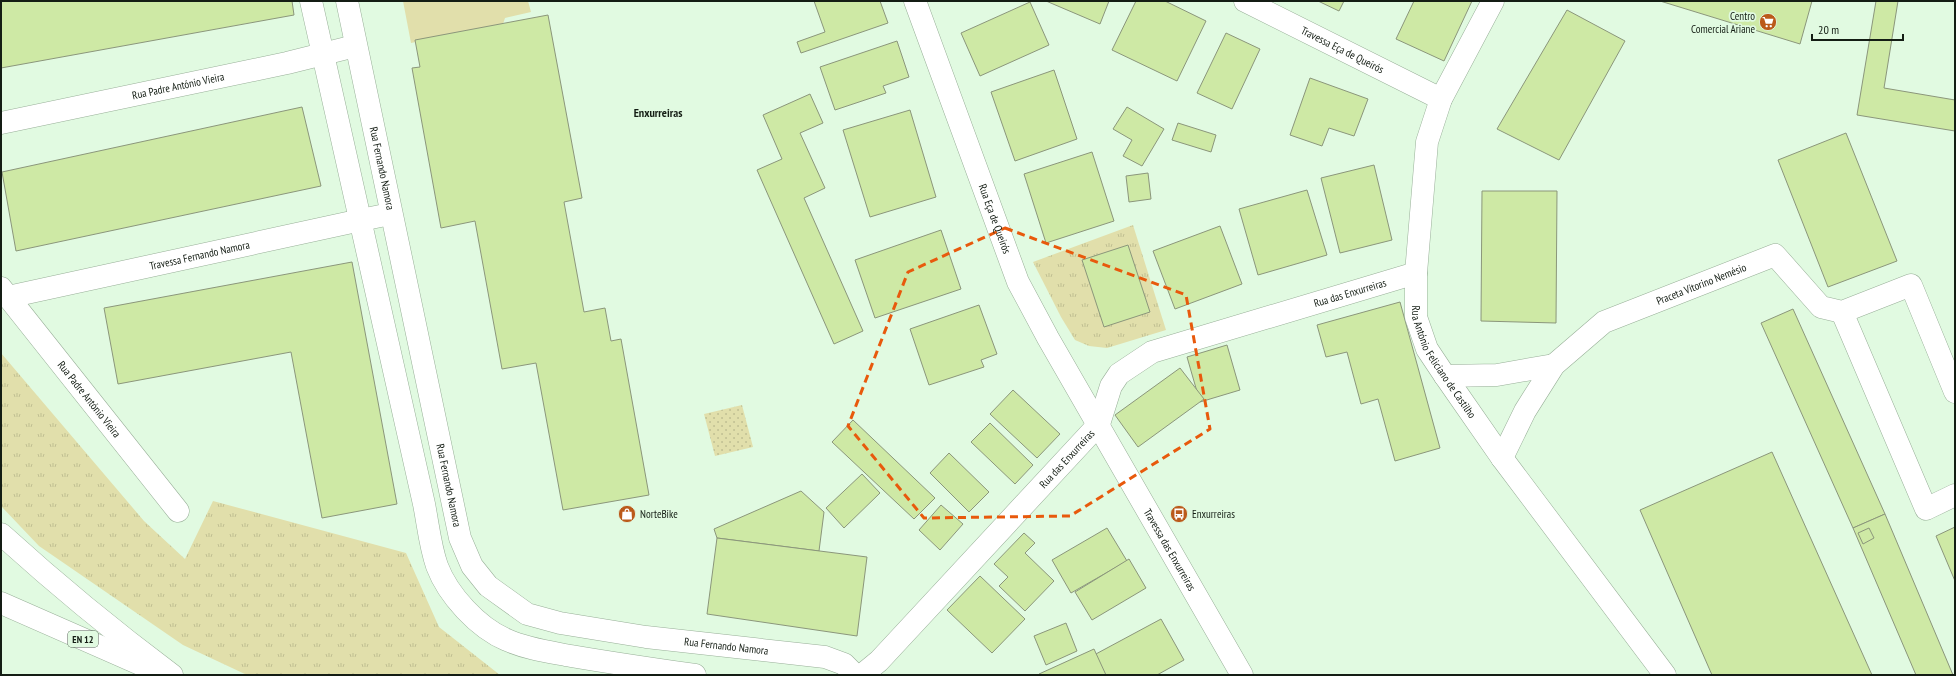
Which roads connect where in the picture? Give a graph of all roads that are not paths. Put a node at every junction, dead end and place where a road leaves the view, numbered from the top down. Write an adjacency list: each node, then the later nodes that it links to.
1 (311, 1): 7 (main road)
2 (347, 1): 6 (main road, Rua Fernando Namora)
3 (915, 1): 18 (main road, Rua Eça de Queirós)
4 (1245, 1): 8 (main road, Travessa Eça de Queirós)
5 (1493, 1): 8 (main road, Rua António Feliciano de Castilho)
6 (355, 46): 7 (main road, Rua Padre António Vieira); 10 (main road, Rua Fernando Namora)
7 (323, 54): 9 (main road, Rua Padre António Vieira); 11 (main road)
8 (1441, 99): 12 (main road, Rua António Feliciano de Castilho)
9 (1, 123)
10 (390, 214): 11 (main road, Travessa Fernando Namora); 24 (main road, Rua Fernando Namora)
11 (361, 220): 13 (main road, Travessa Fernando Namora); 25 (main road)
12 (1416, 273): 16 (main road, Rua António Feliciano de Castilho); 18 (main road, Rua das Enxurreiras)
13 (5, 292): 21 (main road, Rua Padre António Vieira)
14 (1842, 312): 15 (main road, Praceta Vitorino Nemésio); 17 (main road); 20 (main road)
15 (1554, 365): 16 (main road); 19 (main road, Praceta Vitorino Nemésio)
16 (1445, 376): 19 (main road, Rua António Feliciano de Castilho)
17 (1955, 392)
18 (1099, 424): 30 (main road, Rua das Enxurreiras); 31 (main road, Travessa das Enxurreiras)
19 (1502, 458): 32 (main road, Rua António Feliciano de Castilho)
20 (1955, 495)
21 (178, 511)
22 (1, 534): 27 (main road)
23 (1, 603): 26 (main road, EN 12)
24 (646, 637): 25 (main road); 29 (main road, Rua Fernando Namora)
25 (643, 668): 28 (main road)
26 (164, 675)
27 (172, 675)
28 (694, 675)
29 (855, 675)
30 (862, 675)
31 (1242, 675)
32 (1665, 675)

